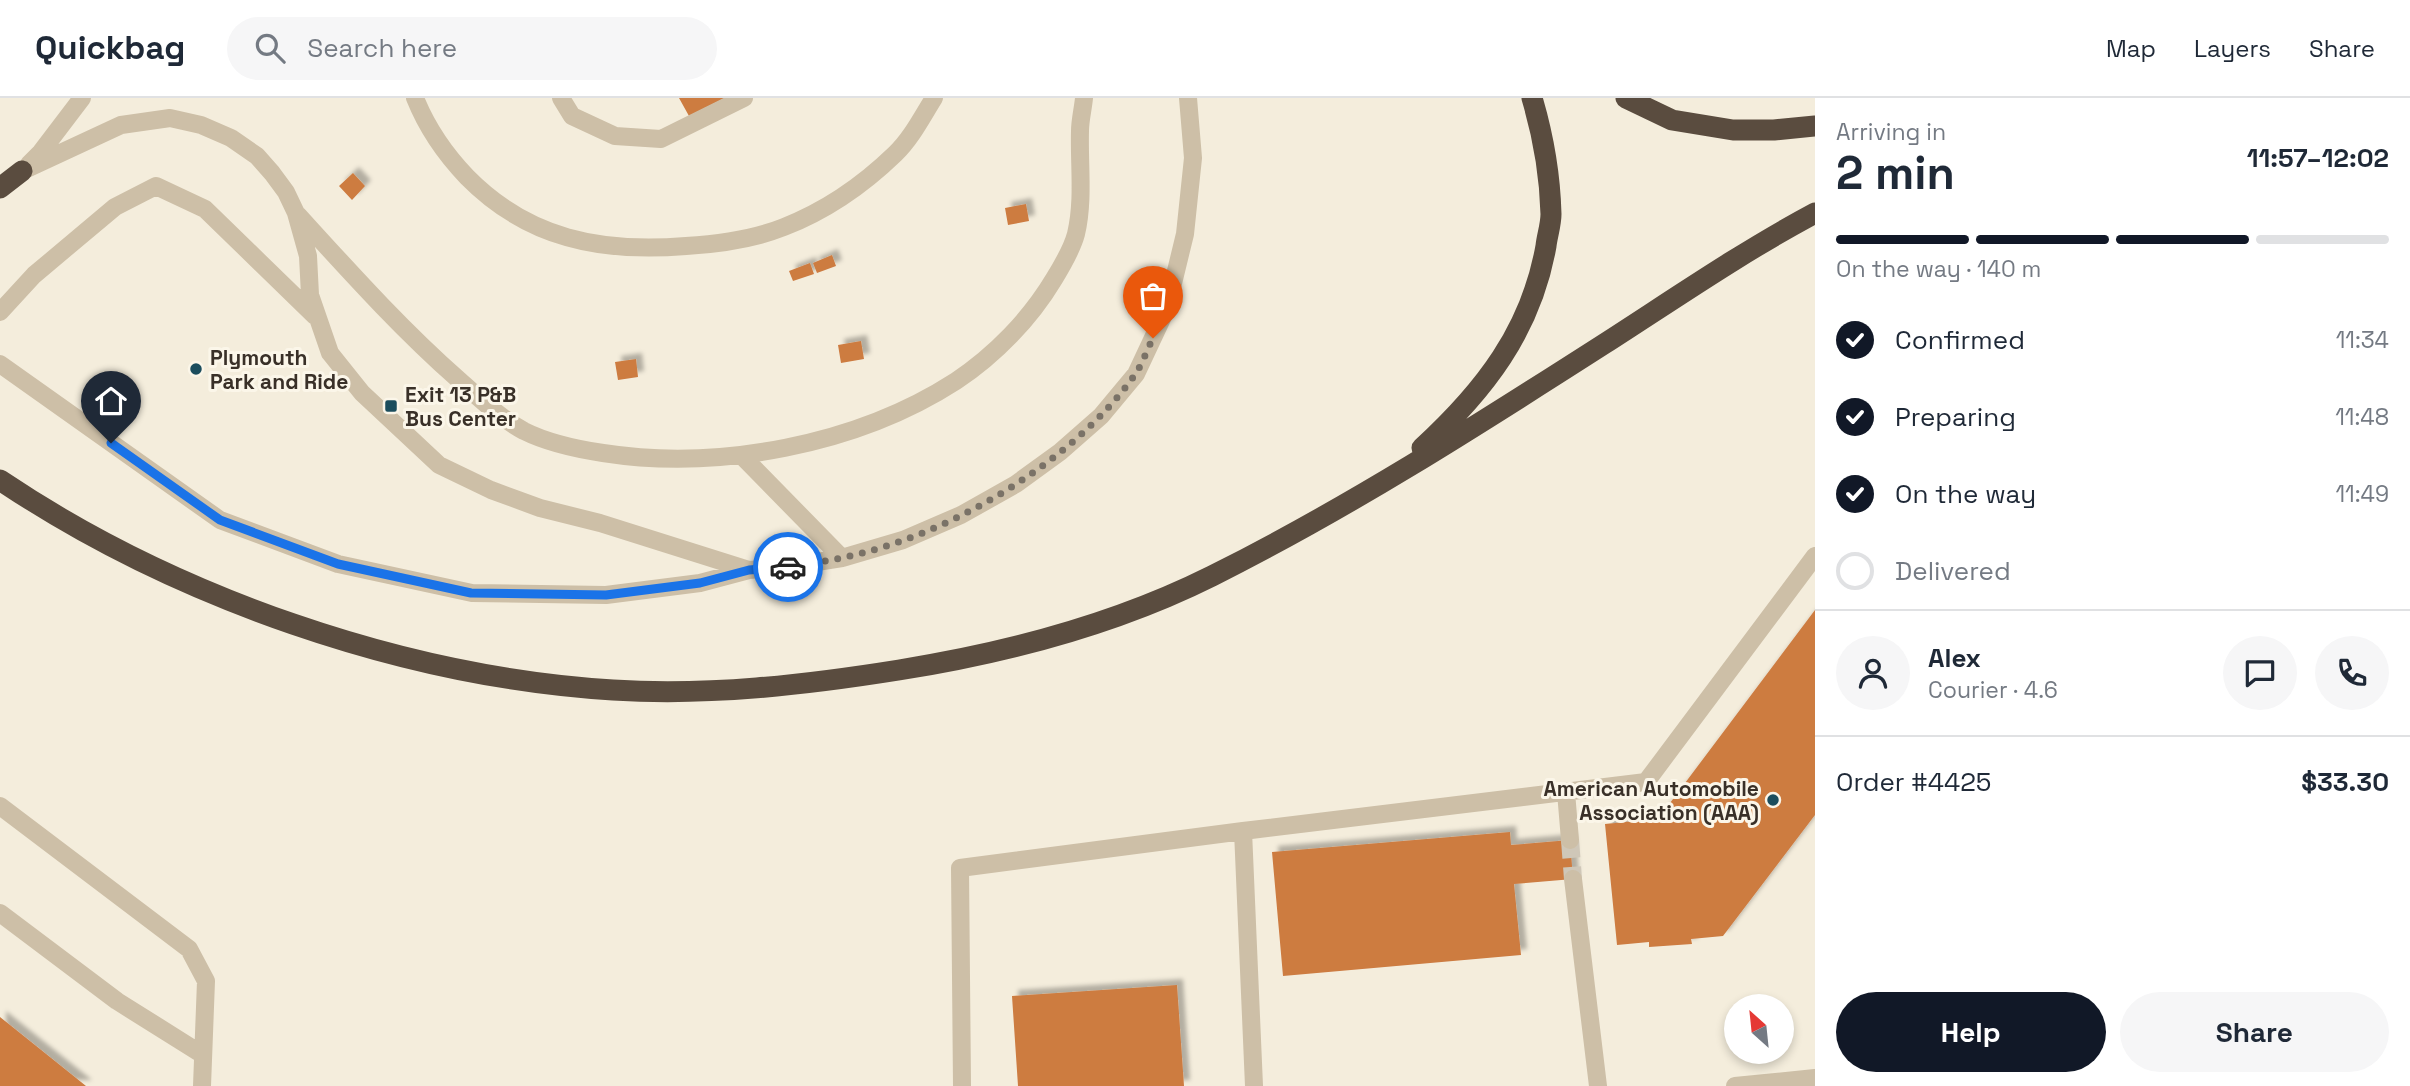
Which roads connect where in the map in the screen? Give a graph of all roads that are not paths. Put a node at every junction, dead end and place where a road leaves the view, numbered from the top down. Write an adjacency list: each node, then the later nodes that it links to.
1 (82, 98): 11 (lane)
2 (415, 98): 5 (lane)
3 (561, 98): 4 (lane)
4 (744, 98)
5 (934, 98)
6 (1084, 98): 18 (lane)
7 (1188, 98): 24 (lane)
8 (1532, 98): 20 (highway)
9 (1626, 98): 10 (highway)
10 (1815, 126)
11 (22, 171): 12 (highway); 13 (lane)
12 (0, 188)
13 (296, 213): 16 (lane); 18 (lane)
14 (1815, 213): 20 (highway)
15 (0, 312): 16 (lane)
16 (317, 318): 25 (lane)
17 (0, 364): 25 (lane)
18 (741, 455): 24 (lane)
19 (0, 470): 22 (highway)
20 (1390, 478): 22 (highway)
21 (0, 480): 22 (highway)
22 (27, 498)
23 (1815, 556): 26 (lane)
24 (842, 558): 25 (lane)
25 (749, 570)
26 (1566, 792): 28 (lane); 29 (lane)
27 (0, 806): 32 (lane)
28 (1243, 831): 35 (lane); 36 (lane)
29 (1570, 840)
30 (1573, 879): 37 (lane)
31 (0, 912): 32 (lane)
32 (203, 1055): 34 (lane)
33 (1815, 1078): 38 (lane)
34 (202, 1086)
35 (962, 1086)
36 (1254, 1086)
37 (1598, 1086)
38 (1735, 1086)

